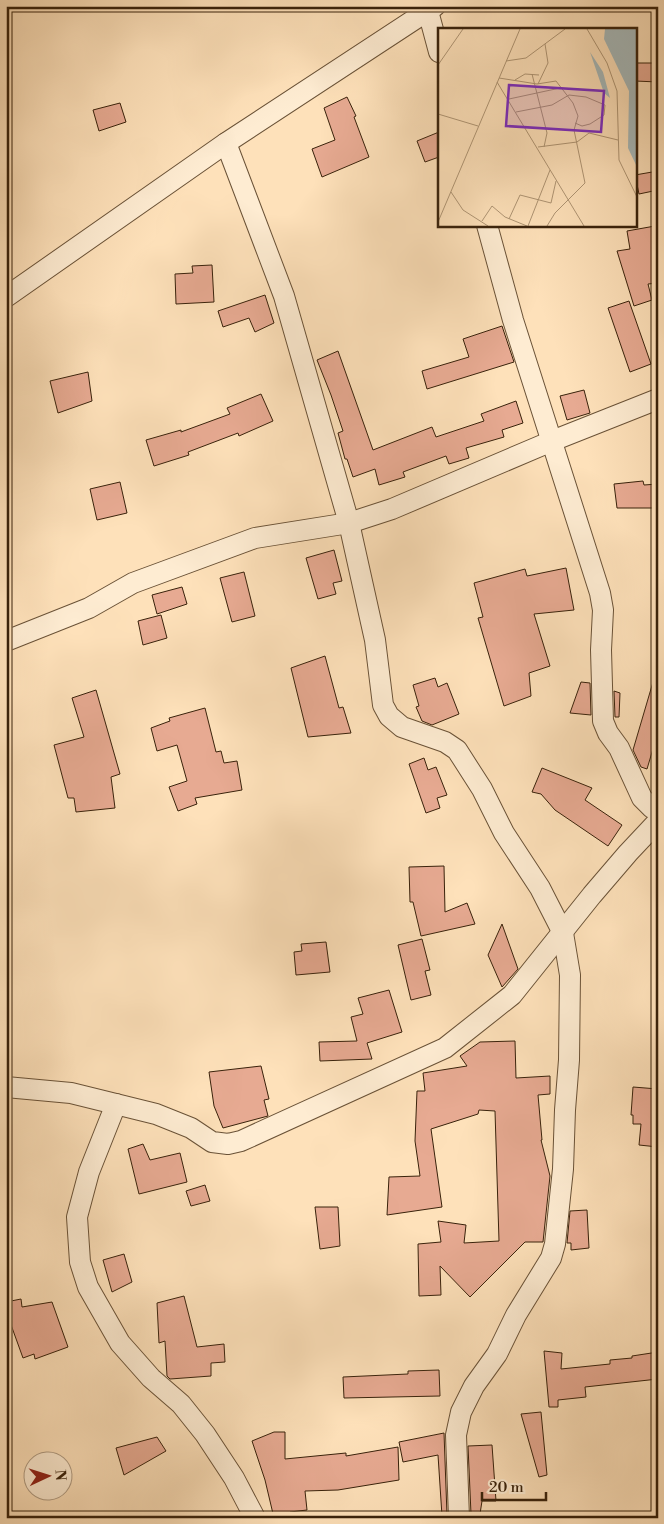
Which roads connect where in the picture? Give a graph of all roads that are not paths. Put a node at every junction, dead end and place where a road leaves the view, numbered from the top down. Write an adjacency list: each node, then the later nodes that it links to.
1 (432, 9): 2 (street); 3 (street)
2 (438, 46)
3 (226, 143): 5 (street); 8 (street)
4 (487, 226): 7 (street)
5 (6, 296)
6 (658, 399): 7 (street)
7 (552, 441): 8 (street); 10 (street)
8 (349, 523): 9 (street); 12 (street)
9 (6, 641)
10 (658, 810)
11 (658, 822): 12 (street)
12 (563, 933): 14 (street); 16 (street)
13 (6, 1087): 14 (street)
14 (116, 1104): 15 (street)
15 (255, 1518)
16 (459, 1518)

